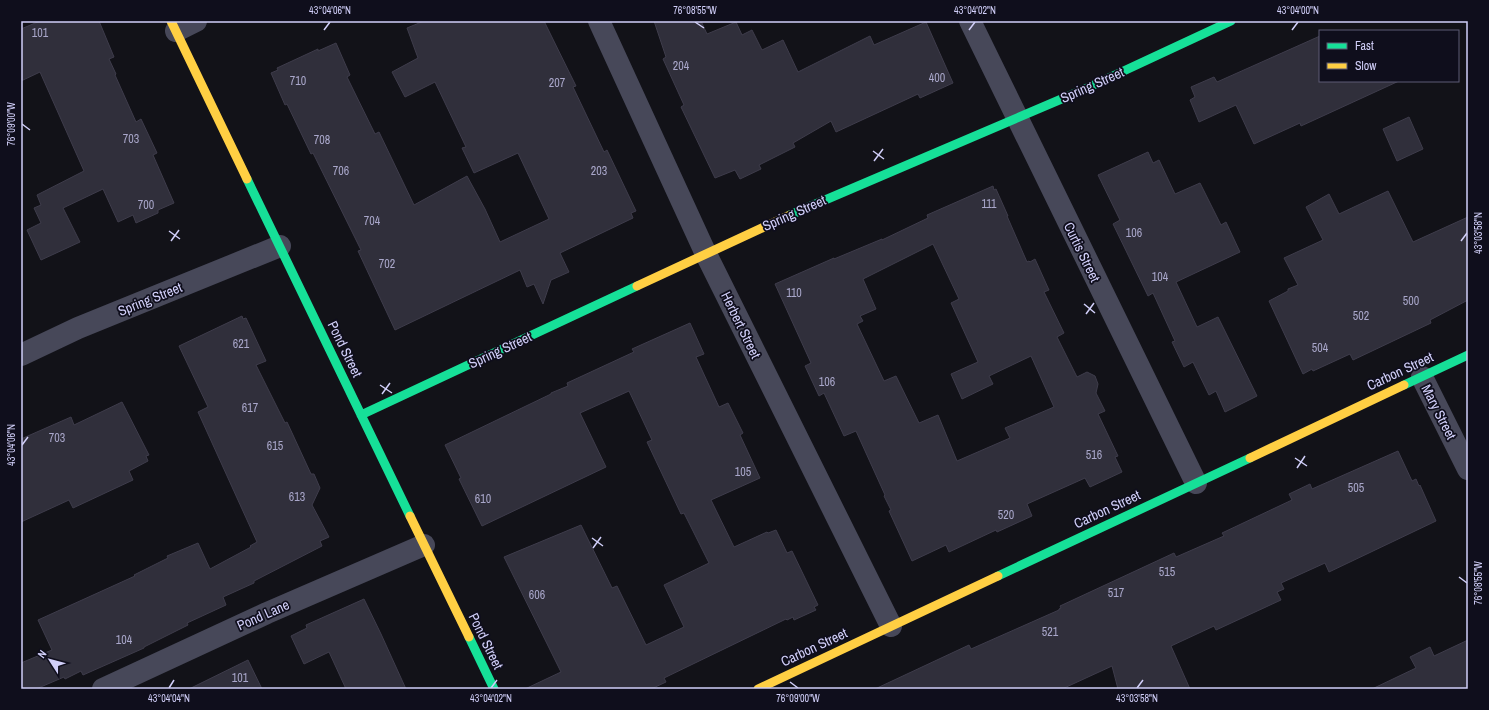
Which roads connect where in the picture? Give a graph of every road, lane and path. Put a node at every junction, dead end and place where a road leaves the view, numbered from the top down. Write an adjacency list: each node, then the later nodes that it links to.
1 (196, 21): 5 (street)
2 (599, 21): 8 (street, Herbert Street)
3 (970, 21): 6 (street, Curtis Street)
4 (1231, 21): 6 (street, Spring Street)
5 (174, 26): 7 (street, Pond Street)
6 (1017, 118): 8 (street, Spring Street); 14 (street, Curtis Street)
7 (280, 246): 9 (street, Spring Street); 12 (street, Pond Street)
8 (706, 254): 12 (street, Spring Street); 16 (street, Herbert Street)
9 (21, 355)
10 (1468, 355): 11 (street, Carbon Street)
11 (1422, 377): 13 (street, Mary Street); 14 (street, Carbon Street)
12 (361, 415): 15 (street, Pond Street)
13 (1468, 469)
14 (1196, 483): 16 (street, Carbon Street)
15 (424, 545): 17 (street, Pond Lane); 18 (street, Pond Street)
16 (891, 626): 19 (street, Carbon Street)
17 (103, 689)
18 (494, 689)
19 (758, 689)

